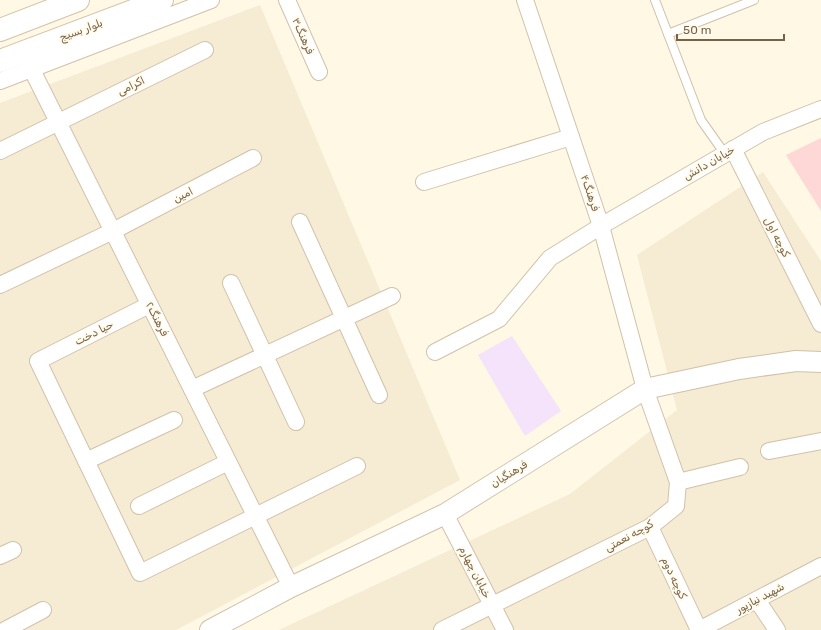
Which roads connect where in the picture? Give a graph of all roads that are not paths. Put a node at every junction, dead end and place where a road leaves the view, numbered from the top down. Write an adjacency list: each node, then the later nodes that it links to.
1 (78, 0): 8 (main road)
2 (162, 0): 11 (main road, بلوار بسیج)
3 (211, 0): 11 (street)
4 (287, 0): 13 (street, فرهنگ۳)
5 (525, 0): 17 (street, فرهنگ۴)
6 (655, 0): 9 (lane)
7 (754, 0): 9 (lane)
8 (0, 30)
9 (668, 34): 19 (lane)
10 (205, 50): 16 (street, اکرامی)
11 (27, 60): 12 (main road, بلوار بسیج); 14 (street); 16 (street, فرهنگ۲)
12 (0, 61)
13 (319, 72)
14 (0, 81)
15 (821, 109): 19 (street, خیابان دانش)
16 (58, 122): 18 (street, اکرامی); 24 (street, فرهنگ۲)
17 (571, 137): 21 (street); 23 (street, فرهنگ۴)
18 (0, 151)
19 (729, 152): 23 (street, خیابان دانش); 30 (street, کوچه اول)
20 (254, 158): 24 (street, امین)
21 (424, 182)
22 (300, 222): 29 (street)
23 (601, 226): 31 (street, خیابان دانش); 35 (street, فرهنگ۴)
24 (112, 231): 26 (street, امین); 28 (street, فرهنگ۲)
25 (231, 283): 32 (street)
26 (0, 285)
27 (392, 296): 29 (street)
28 (150, 305): 34 (street, فرهنگ۲); 41 (street, حیا دخت)
29 (344, 319): 32 (street); 36 (street)
30 (821, 324)
31 (435, 352)
32 (265, 355): 34 (street); 38 (street)
33 (821, 362): 35 (street, فرهنگیان)
34 (192, 389): 42 (street, فرهنگ۲)
35 (645, 389): 45 (street, کوچه نعمتی); 47 (street, فرهنگیان)
36 (379, 395)
37 (174, 420): 41 (street)
38 (296, 422)
39 (821, 441): 40 (street)
40 (769, 451)
41 (86, 461): 48 (street)
42 (228, 462): 46 (street); 48 (street, فرهنگ۲)
43 (357, 466): 48 (street)
44 (740, 467): 45 (street)
45 (678, 482): 49 (street, کوچه نعمتی)
46 (138, 506)
47 (445, 514): 51 (street, فرهنگیان); 53 (street, خیابان چهارم)
48 (256, 516): 51 (street, فرهنگ۲)
49 (650, 527): 53 (street, کوچه نعمتی); 59 (street, کوچه دوم)
50 (821, 566): 52 (street, شهید نیازپور)
51 (291, 587): 56 (street, فرهنگیان)
52 (757, 600): 59 (street, شهید نیازپور); 60 (street)
53 (492, 606): 57 (street, کوچه نعمتی); 58 (street, خیابان چهارم)
54 (43, 610): 55 (street)
55 (5, 630)
56 (210, 630)
57 (442, 630)
58 (505, 630)
59 (699, 630)
60 (778, 630)

